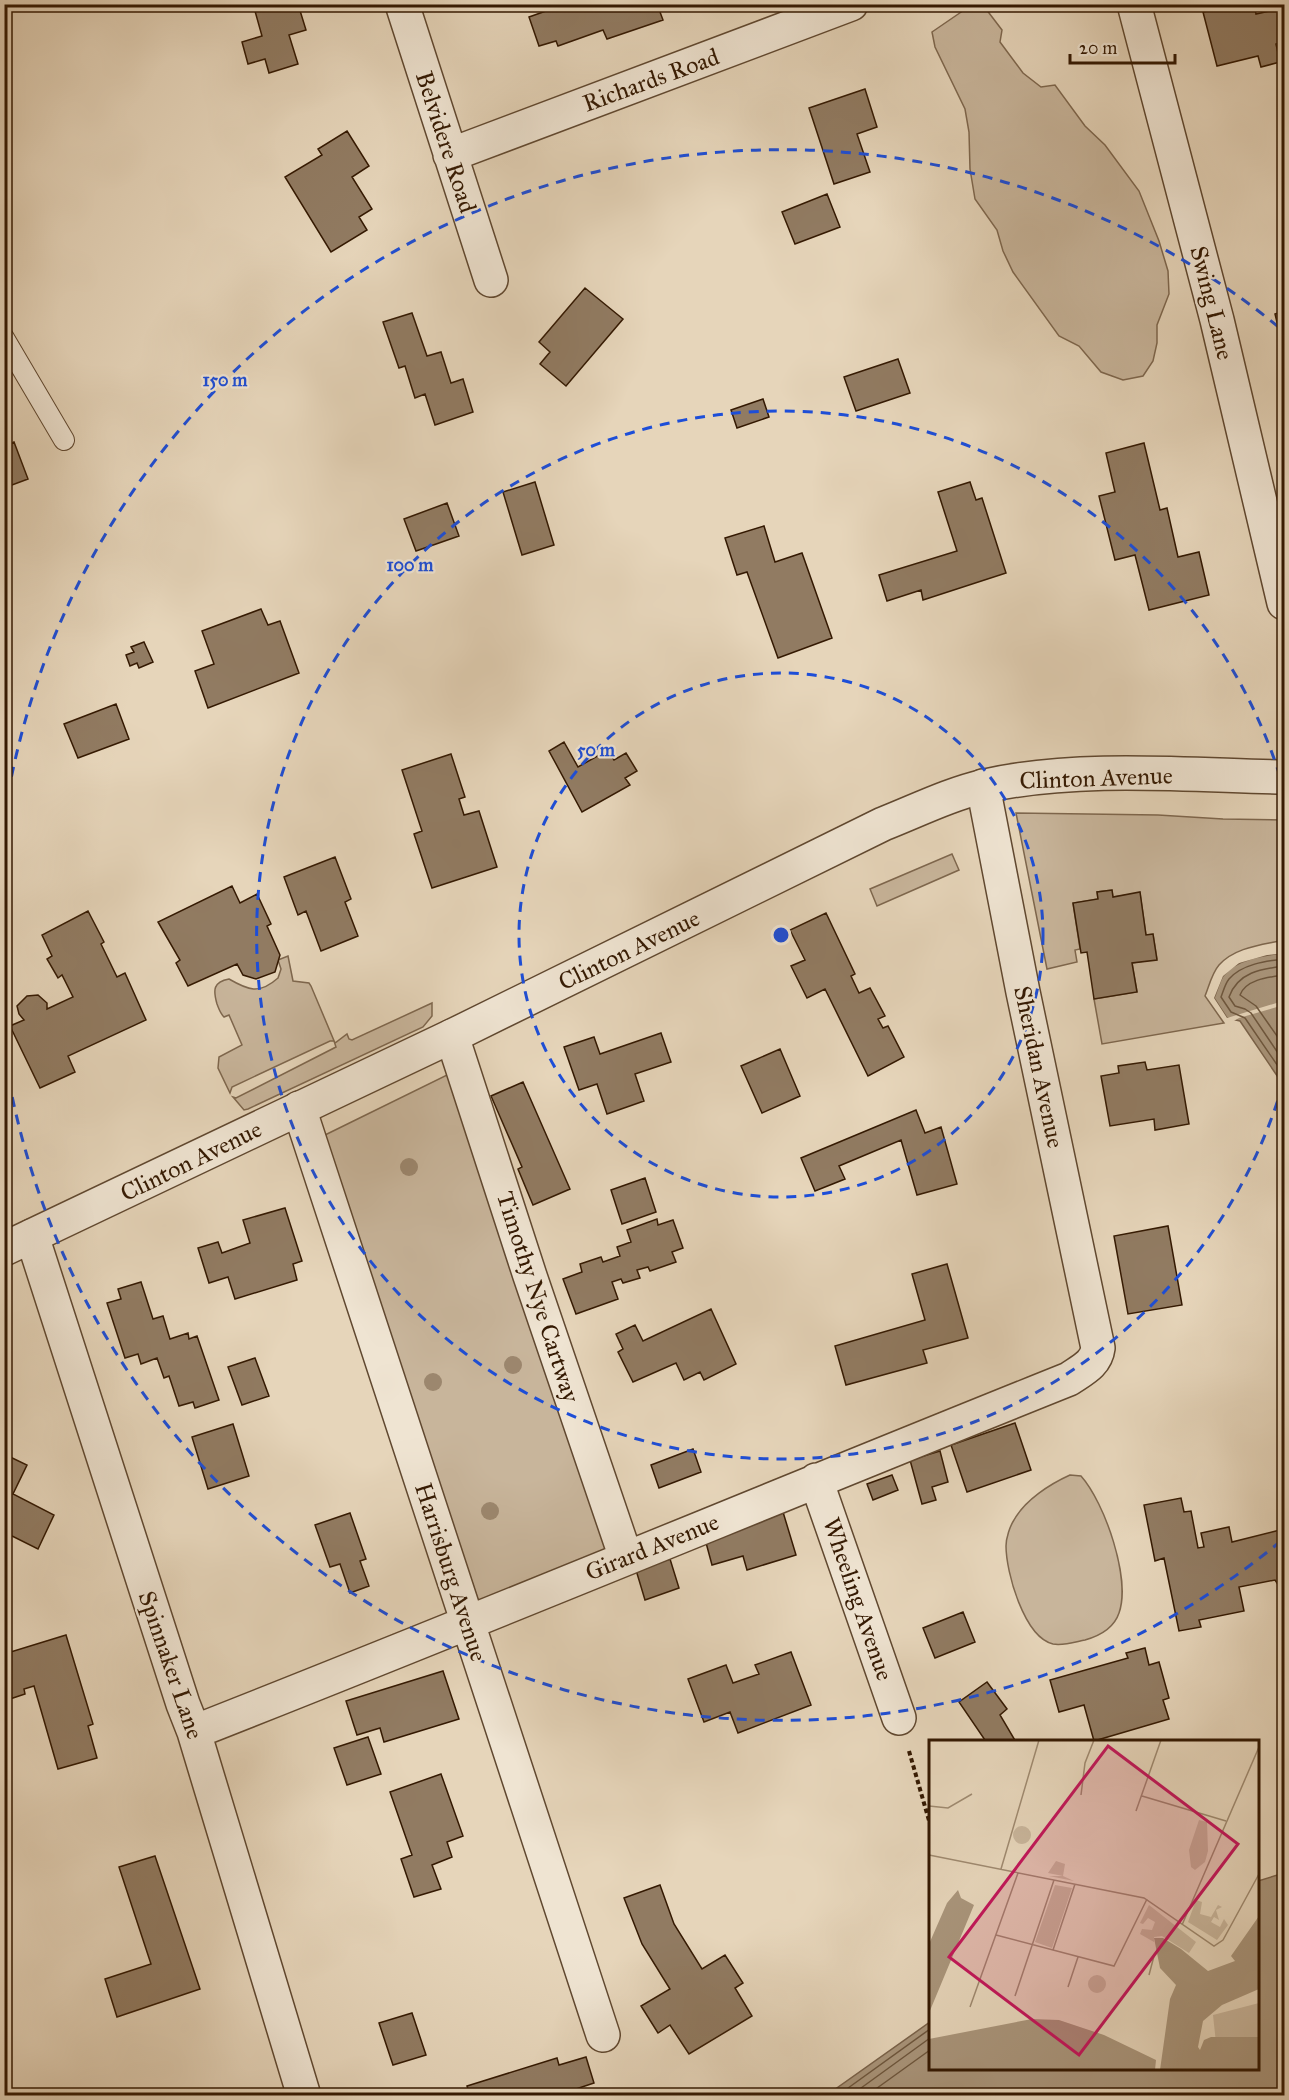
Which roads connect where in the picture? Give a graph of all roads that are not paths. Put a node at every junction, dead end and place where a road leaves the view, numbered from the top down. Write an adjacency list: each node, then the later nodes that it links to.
1 (402, 4): 4 (street, Belvidere Road)
2 (851, 4): 4 (street, Richards Road)
3 (1134, 4): 8 (street, Swing Lane)
4 (450, 155): 5 (street, Belvidere Road)
5 (491, 280)
6 (4, 338): 7 (lane)
7 (64, 440)
8 (1284, 603)
9 (1284, 777): 10 (street, Clinton Avenue)
10 (982, 786): 11 (street, Clinton Avenue); 14 (street, Sheridan Avenue)
11 (452, 1036): 12 (street, Clinton Avenue); 16 (street, Timothy Nye Cartway)
12 (299, 1108): 13 (street, Clinton Avenue); 17 (street, Harrisburg Avenue)
13 (18, 1243): 19 (street, Spinnaker Lane)
14 (1098, 1348): 15 (street, Girard Avenue)
15 (816, 1480): 16 (street, Girard Avenue); 18 (street, Wheeling Avenue)
16 (626, 1558): 17 (street, Girard Avenue)
17 (468, 1624): 19 (street, Girard Avenue); 20 (street, Harrisburg Avenue)
18 (899, 1718)
19 (194, 1732): 21 (street, Spinnaker Lane)
20 (603, 2035)
21 (304, 2096)

